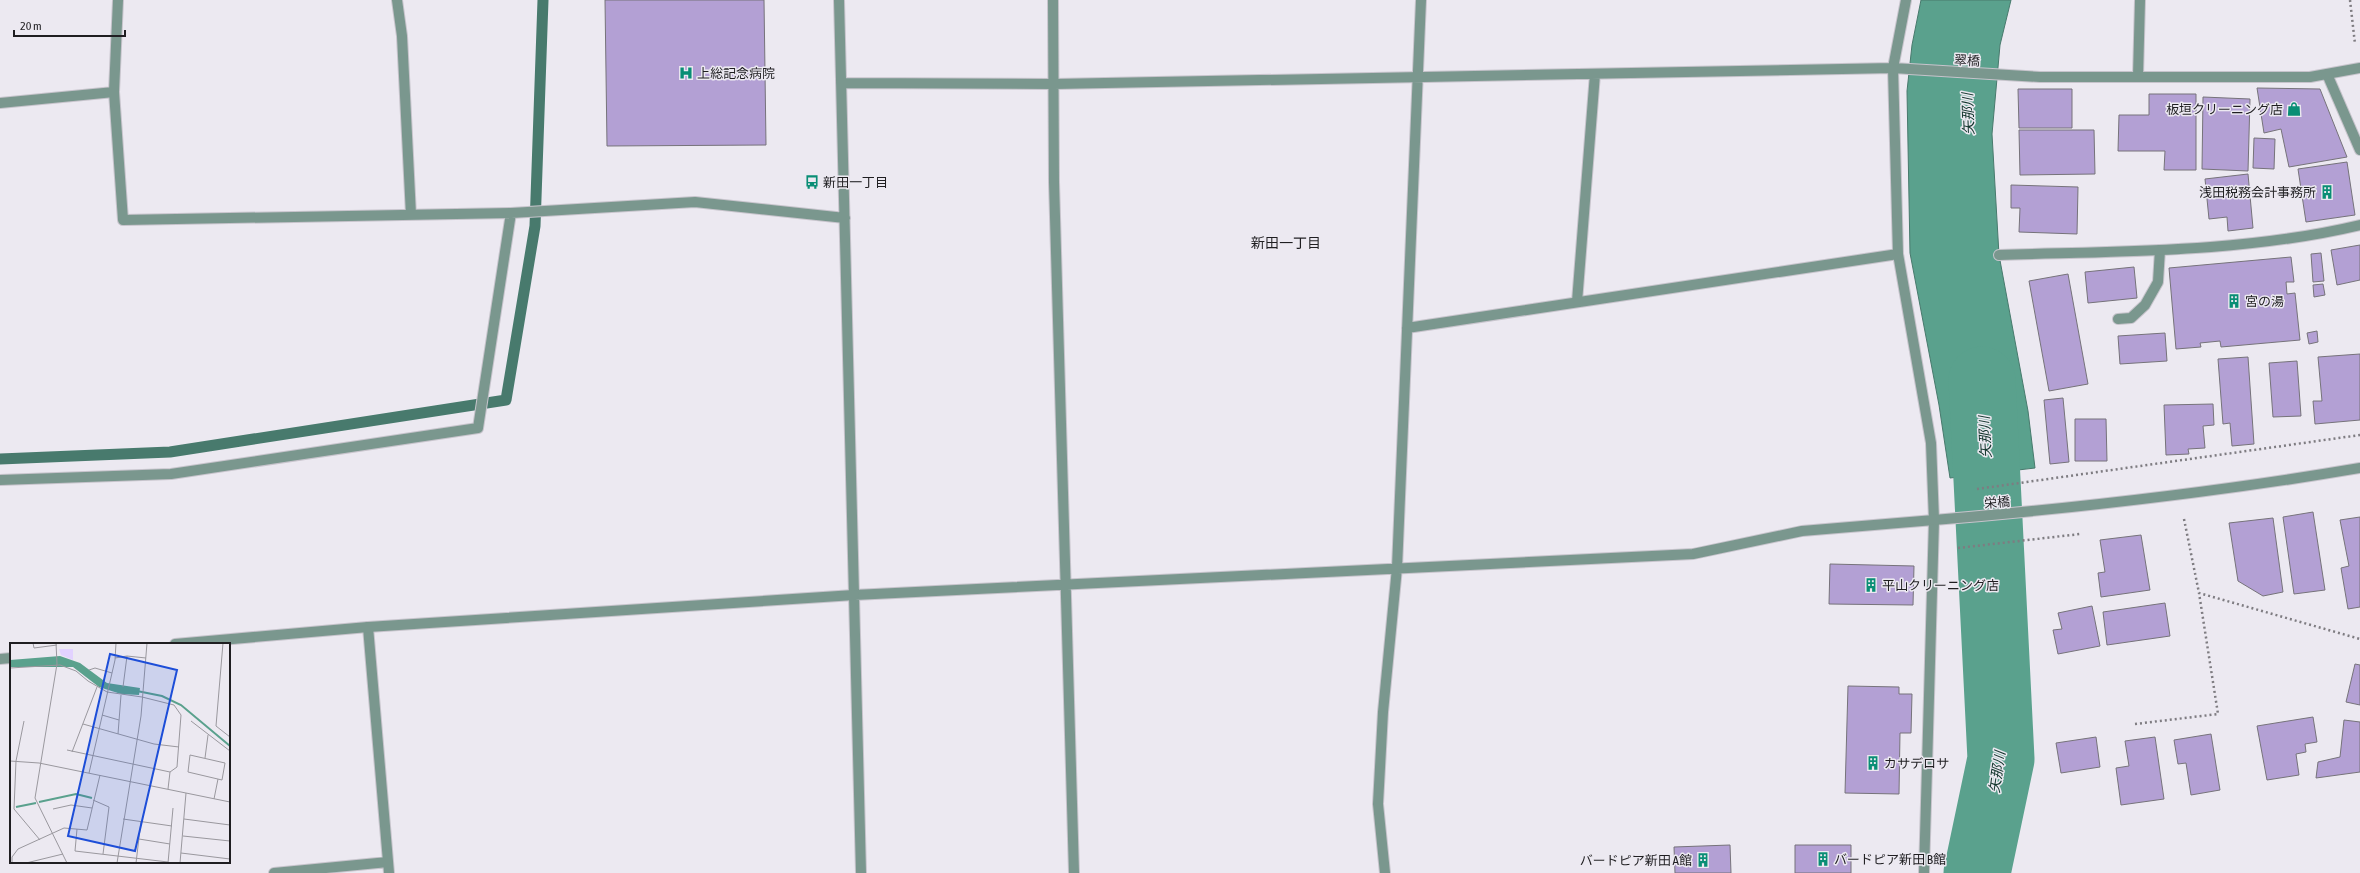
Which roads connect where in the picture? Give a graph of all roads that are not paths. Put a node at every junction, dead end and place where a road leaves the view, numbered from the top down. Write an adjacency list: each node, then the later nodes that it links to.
1 (118, 0): 16 (street)
2 (397, 0): 20 (street)
3 (839, 0): 14 (street)
4 (1053, 0): 15 (street)
5 (1421, 0): 12 (street)
6 (1906, 0): 8 (street)
7 (2140, 0): 13 (street)
8 (1893, 68): 10 (street, 翠橋); 13 (street, 翠橋); 24 (street)
9 (2359, 68): 11 (street, 翠橋)
10 (1595, 74): 12 (street, 翠橋); 26 (street)
11 (2327, 74): 13 (street, 翠橋); 18 (street)
12 (1416, 77): 15 (street, 翠橋); 28 (street)
13 (2138, 77)
14 (841, 84): 15 (street, 翠橋); 21 (street)
15 (1054, 84): 33 (street)
16 (114, 92): 17 (street); 20 (street)
17 (0, 103)
18 (2360, 150)
19 (511, 213): 20 (street); 21 (street); 30 (street)
20 (411, 215)
21 (845, 218): 34 (street)
22 (2360, 225): 23 (street)
23 (2160, 250): 25 (street); 27 (street)
24 (1898, 254): 26 (street); 31 (street)
25 (1999, 255)
26 (1577, 302): 28 (street)
27 (2118, 319)
28 (1407, 328): 32 (street)
29 (2360, 468): 31 (street, 栄橋)
30 (0, 480)
31 (1934, 520): 32 (street, 栄橋); 45 (street)
32 (1397, 568): 33 (street, 栄橋); 44 (street)
33 (1067, 584): 34 (street, 栄橋); 43 (street)
34 (854, 595): 35 (street, 栄橋); 42 (street)
35 (368, 627): 36 (street, 栄橋); 39 (street)
36 (186, 643)
37 (10, 658): 38 (street)
38 (0, 659)
39 (388, 862): 40 (street); 41 (street)
40 (274, 873)
41 (389, 873)
42 (860, 873)
43 (1074, 873)
44 (1385, 873)
45 (1924, 873)

